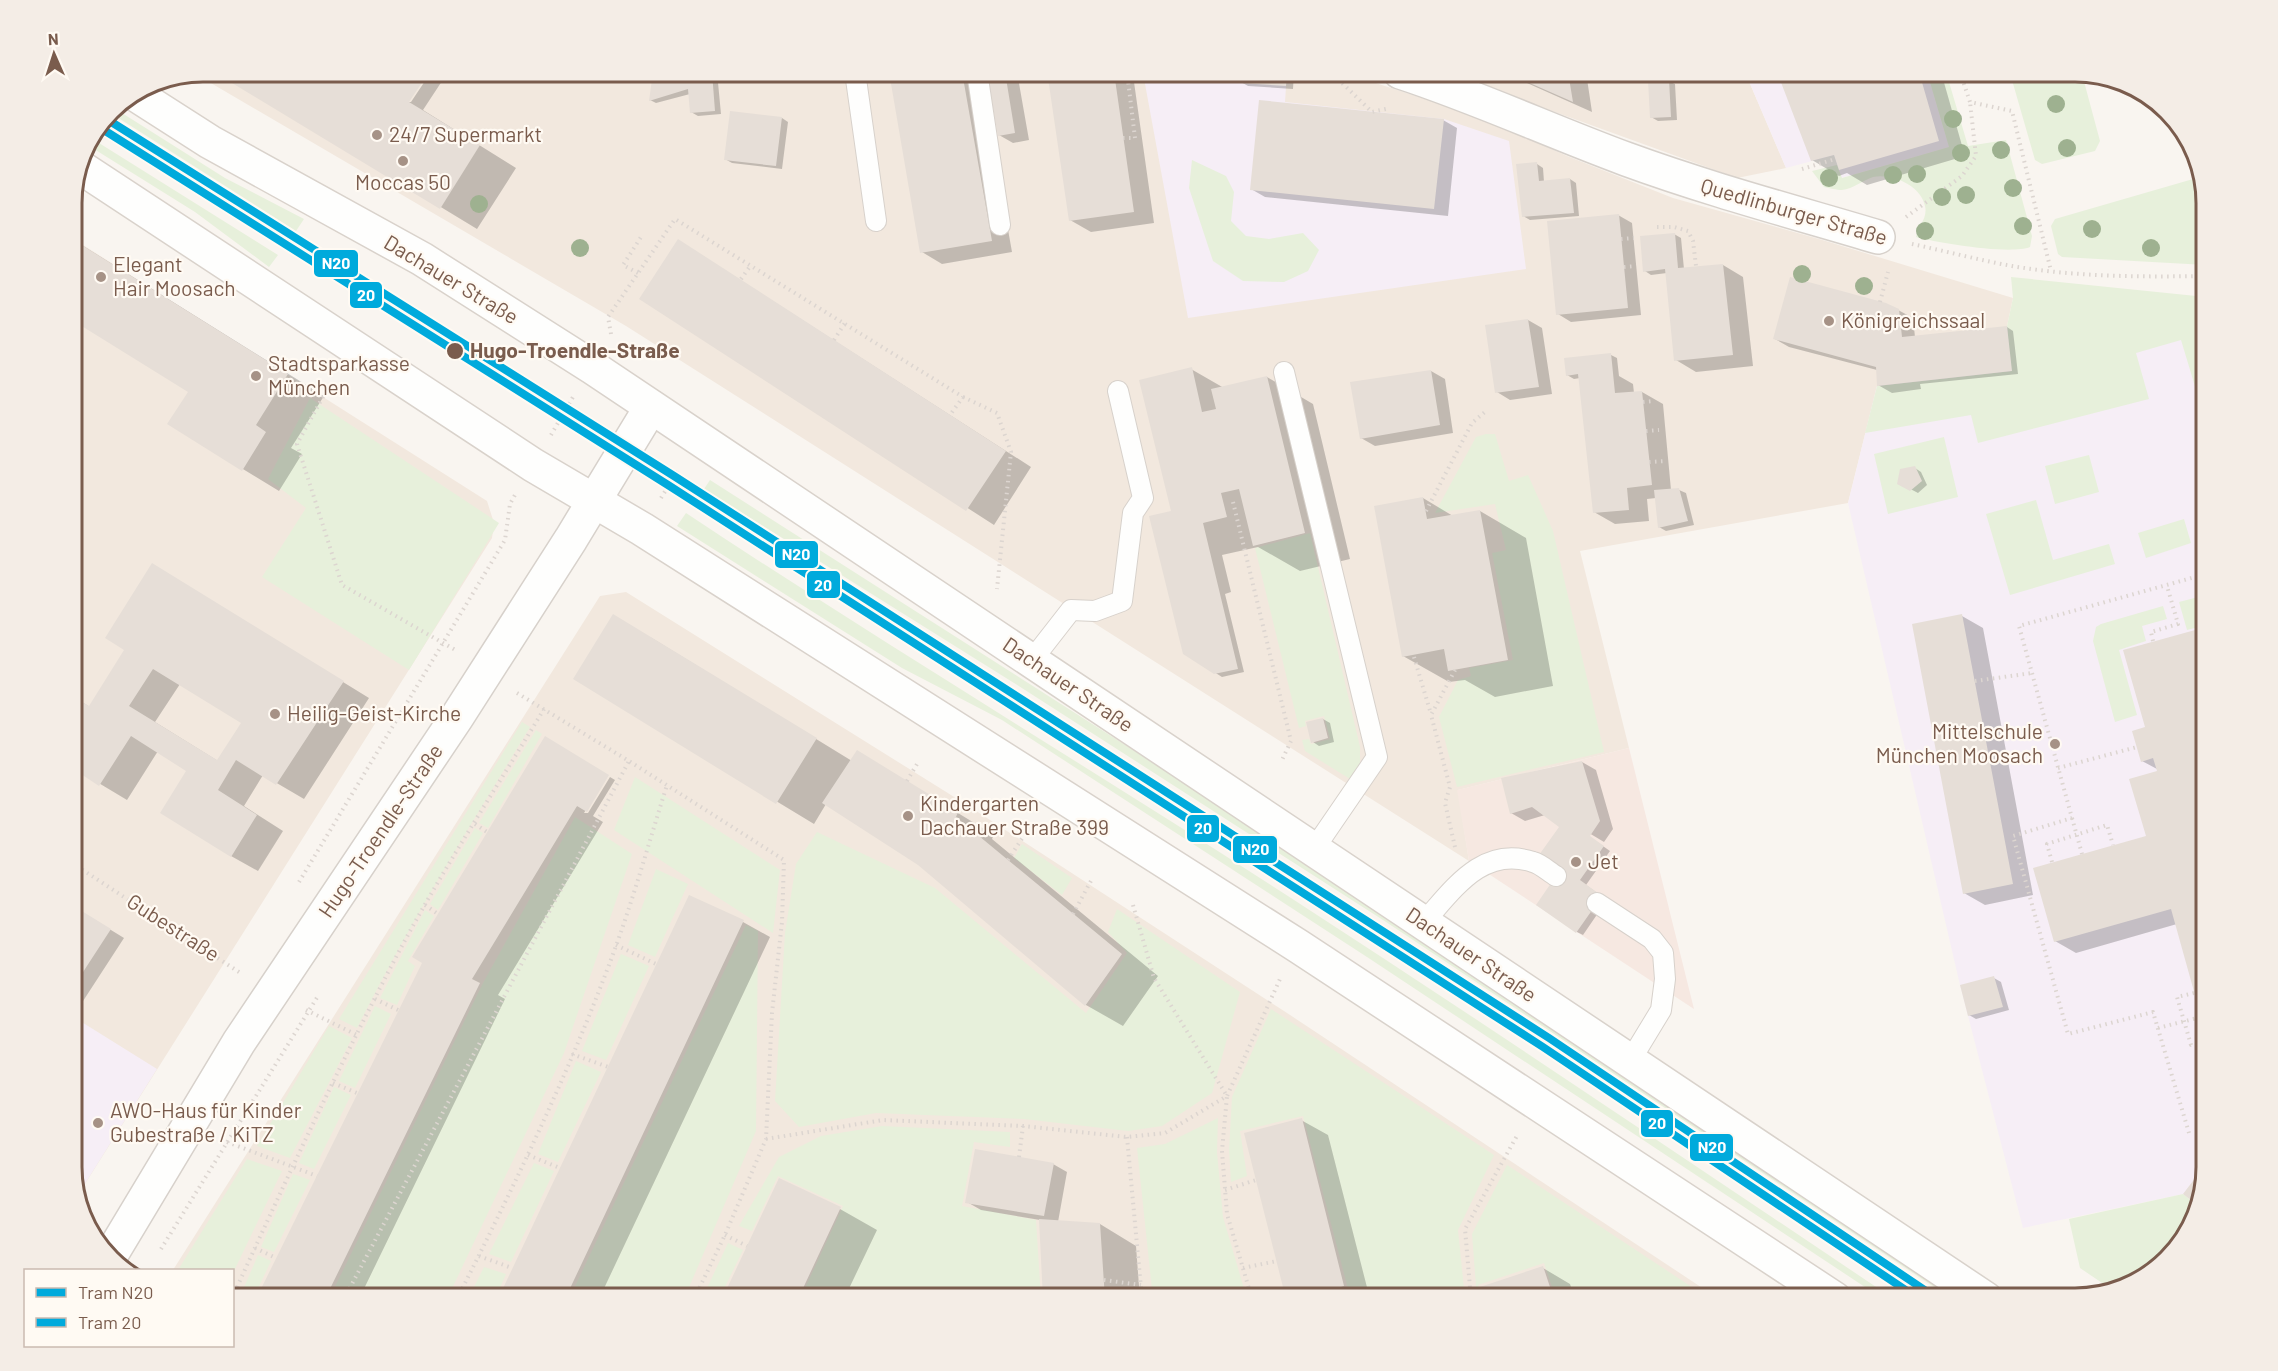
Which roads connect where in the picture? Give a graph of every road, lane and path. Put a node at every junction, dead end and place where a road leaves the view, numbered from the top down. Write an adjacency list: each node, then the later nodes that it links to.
1 (856, 82): 12 (lane)
2 (979, 82): 13 (lane)
3 (1128, 82): 8 (path)
4 (1432, 82): 16 (main road, Quedlinburger Straße)
5 (1963, 82): 7 (path)
6 (143, 99): 29 (main road, Dachauer Straße)
7 (1970, 102): 16 (path); 23 (path)
8 (1123, 138)
9 (1835, 159): 10 (path)
10 (1802, 169)
11 (87, 172): 44 (main road)
12 (876, 220)
13 (1000, 225)
14 (1657, 227): 21 (path)
15 (643, 234): 24 (path)
16 (1878, 237): 23 (path, Quedlinburger Straße)
17 (1634, 238): 18 (path)
18 (1621, 239)
19 (751, 265): 24 (path); 26 (path); 27 (path)
20 (1636, 266): 22 (path)
21 (1696, 266)
22 (1624, 267)
23 (2051, 271): 25 (path, Quedlinburger Straße)
24 (638, 273): 29 (path)
25 (2195, 276)
26 (741, 279)
27 (845, 323): 28 (path); 33 (path)
28 (834, 340)
29 (592, 367): 36 (main road, Dachauer Straße); 44 (path)
30 (1284, 372): 75 (lane)
31 (329, 386): 53 (path)
32 (1118, 391): 55 (lane)
33 (963, 397): 38 (path); 51 (path)
34 (1653, 400): 35 (path)
35 (1643, 402)
36 (651, 407): 41 (main road, Dachauer Straße); 45 (main road, Hugo-Troendle-Straße)
37 (1486, 411): 47 (path)
38 (950, 415)
39 (1659, 430): 40 (path)
40 (1646, 431)
41 (698, 438): 48 (path); 55 (main road, Dachauer Straße)
42 (1666, 461): 43 (path)
43 (1650, 462)
44 (533, 465): 45 (main road); 53 (path)
45 (594, 501): 48 (main road); 56 (main road, Hugo-Troendle-Straße)
46 (1233, 502): 63 (path)
47 (1426, 511)
48 (642, 529): 91 (main road)
49 (2195, 577): 50 (path)
50 (2167, 586): 52 (path); 58 (path)
51 (997, 589)
52 (2153, 641)
53 (443, 643): 56 (path); 83 (path)
54 (1414, 657): 61 (path)
55 (1032, 660): 75 (main road, Dachauer Straße)
56 (488, 668): 60 (path); 94 (main road, Hugo-Troendle-Straße)
57 (1455, 670): 61 (path)
58 (2032, 673): 59 (path); 66 (path)
59 (1975, 681)
60 (544, 710): 64 (path); 70 (path)
61 (1431, 715): 76 (path)
62 (2137, 747): 66 (path)
63 (1282, 760)
64 (629, 761): 68 (path); 134 (path)
65 (917, 764): 67 (path)
66 (2058, 768): 69 (path)
67 (907, 781)
68 (667, 785): 90 (path); 113 (path)
69 (2072, 818): 73 (path); 100 (path)
70 (475, 824): 71 (path); 85 (path)
71 (487, 832)
72 (1025, 834): 78 (path)
73 (2076, 834): 74 (path); 77 (path); 79 (path)
74 (2113, 845)
75 (1314, 849): 89 (main road, Dachauer Straße)
76 (1456, 851)
77 (2082, 854)
78 (1008, 860)
79 (2052, 862)
80 (83, 870): 93 (path, Gubestraße)
81 (1556, 876): 89 (lane)
82 (1092, 879): 88 (path)
83 (297, 884)
84 (1597, 903): 104 (lane)
85 (425, 905): 87 (path); 96 (path)
86 (1133, 905): 108 (path)
87 (438, 914)
88 (1073, 914)
89 (1423, 923): 104 (main road, Dachauer Straße)
90 (616, 945): 92 (path); 103 (path)
91 (1298, 946): 108 (path); 109 (main road)
92 (656, 964)
93 (237, 983)
94 (273, 993): 101 (path); 125 (main road, Hugo-Troendle-Straße)
95 (2194, 993): 99 (path)
96 (375, 999): 97 (path); 101 (path)
97 (398, 1010)
98 (2196, 1019): 99 (path)
99 (2184, 1022): 100 (path); 102 (path)
100 (2158, 1028): 111 (path)
101 (357, 1035): 106 (path)
102 (2196, 1044)
103 (572, 1054): 105 (path); 115 (path)
104 (1630, 1061): 141 (main road, Dachauer Straße)
105 (608, 1067)
106 (333, 1083): 107 (path); 117 (path)
107 (357, 1094)
108 (1227, 1096): 112 (path); 121 (path)
109 (1535, 1104): 139 (path); 140 (main road)
110 (1023, 1126): 112 (path); 113 (path); 116 (path)
111 (2189, 1133)
112 (1127, 1137): 132 (path)
113 (766, 1139): 122 (path)
114 (227, 1142): 117 (path)
115 (528, 1155): 118 (path); 126 (path)
116 (1019, 1157)
117 (293, 1166): 119 (path); 124 (path)
118 (560, 1168)
119 (317, 1176)
120 (1256, 1180): 121 (path)
121 (1225, 1190): 130 (path)
122 (725, 1235): 123 (path); 136 (path)
123 (747, 1246)
124 (255, 1248): 127 (path); 133 (path)
125 (115, 1250)
126 (479, 1256): 129 (path); 135 (path)
127 (276, 1258)
128 (1277, 1261): 130 (path)
129 (512, 1268)
130 (1243, 1268): 138 (path)
131 (1104, 1280): 132 (path)
132 (1141, 1285): 137 (path)
133 (237, 1288)
134 (350, 1288)
135 (463, 1288)
136 (699, 1288)
137 (1141, 1288)
138 (1249, 1288)
139 (1470, 1288)
140 (1818, 1288)
141 (1970, 1288)

